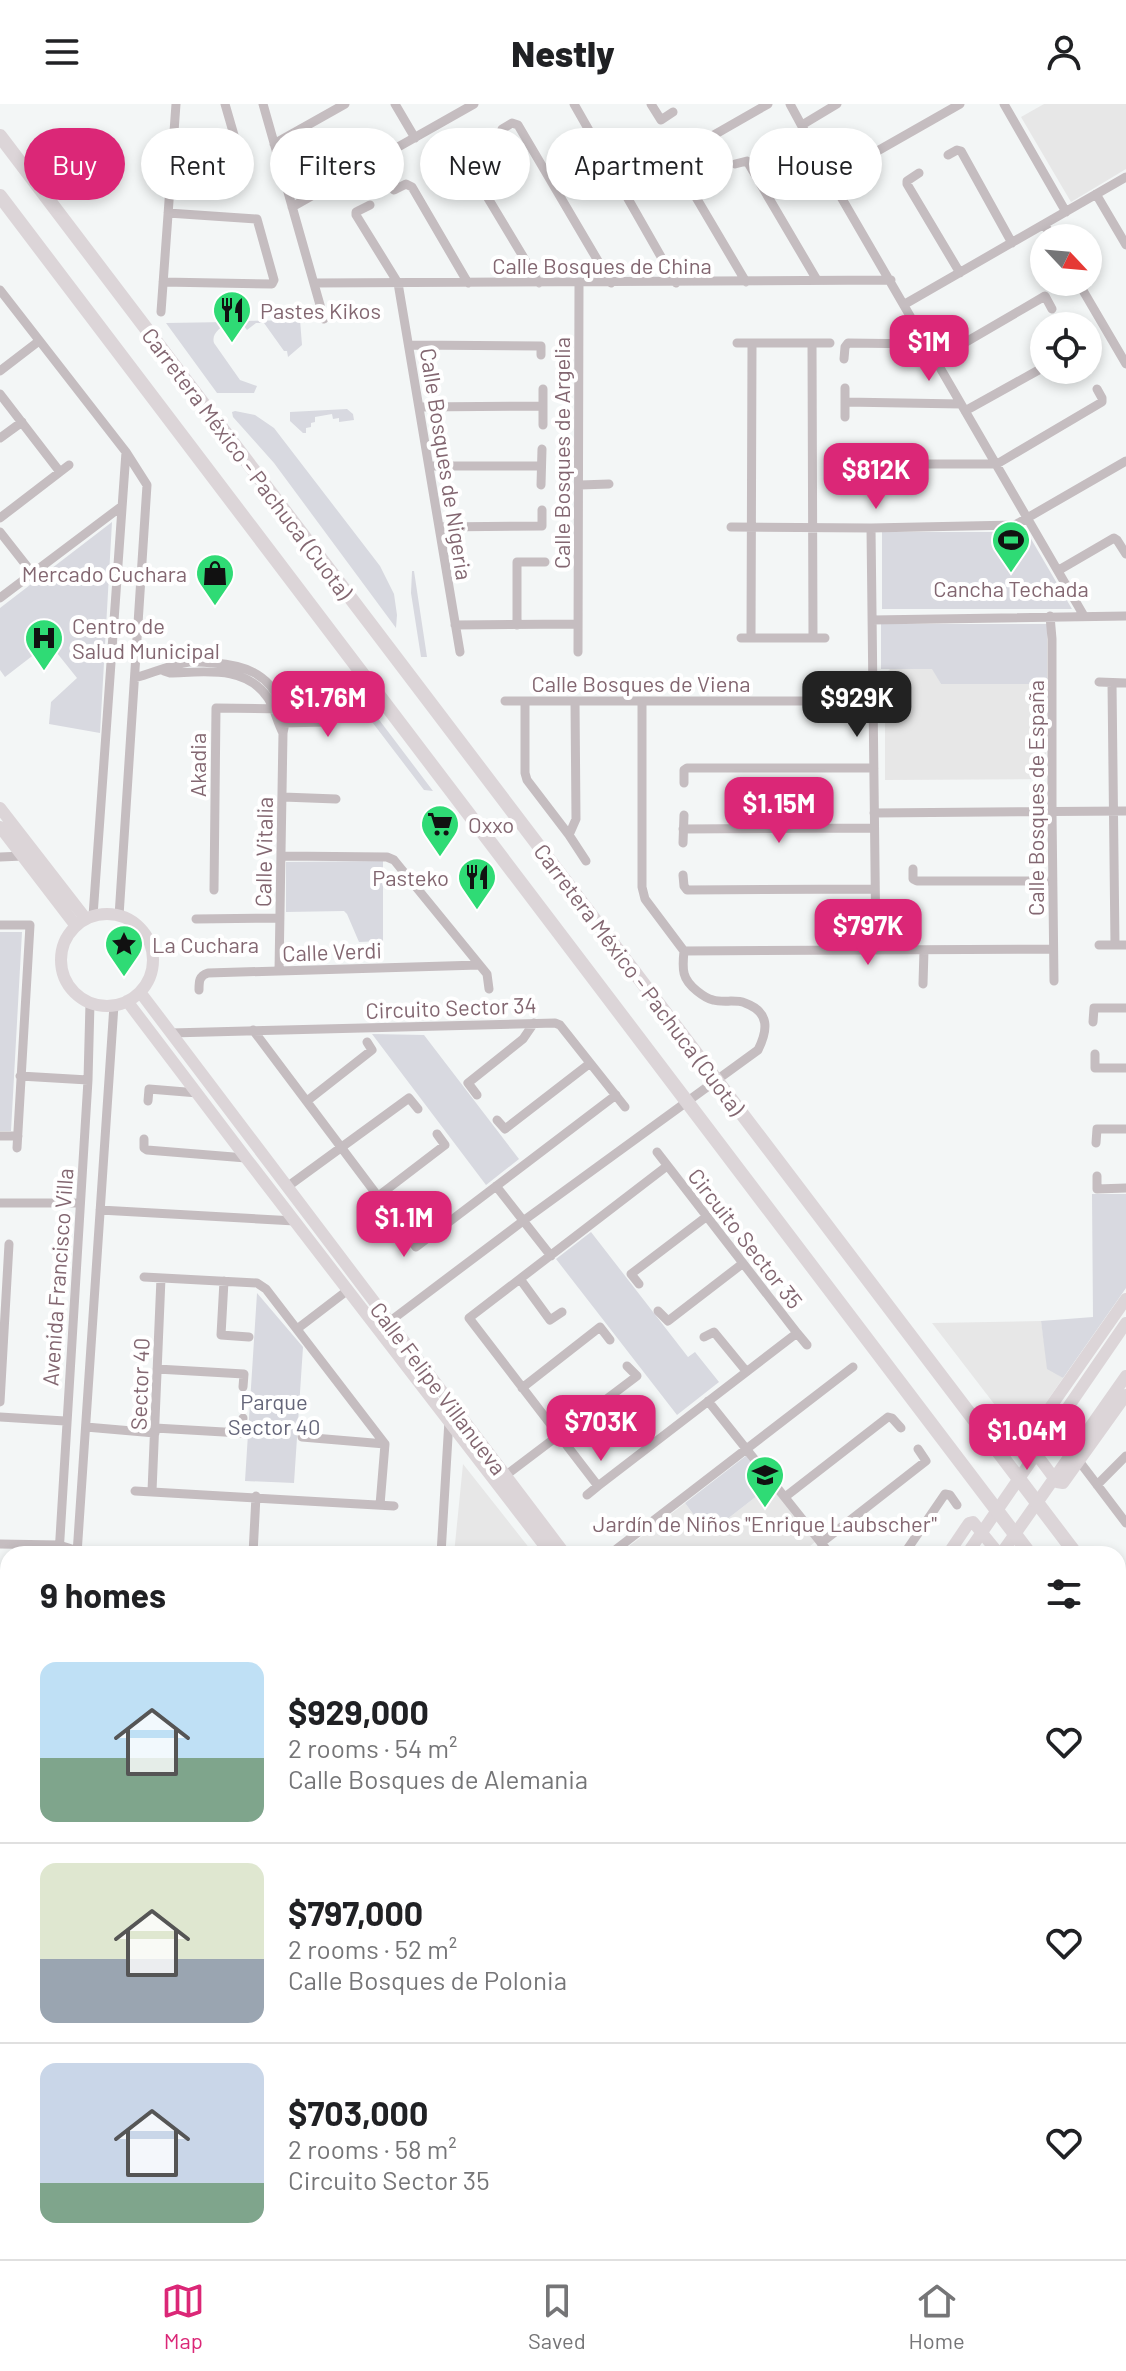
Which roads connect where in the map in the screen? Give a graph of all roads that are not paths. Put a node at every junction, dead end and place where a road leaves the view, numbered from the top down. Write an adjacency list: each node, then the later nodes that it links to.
1 (176, 104): 16 (street)
2 (225, 104): 17 (street)
3 (263, 104): 22 (street)
4 (345, 104): 18 (street)
5 (395, 104): 24 (street)
6 (574, 104): 19 (street)
7 (651, 104): 14 (street)
8 (768, 104): 20 (street)
9 (790, 104): 15 (street)
10 (837, 104): 15 (street)
11 (960, 104): 26 (street)
12 (1004, 104): 42 (street)
13 (470, 105): 24 (street)
14 (673, 112)
15 (802, 125): 21 (street)
16 (174, 128)
17 (232, 128)
18 (302, 128)
19 (588, 128)
20 (726, 128)
21 (804, 128)
22 (270, 129)
23 (0, 136): 301 (highway, Carretera México - Pachuca (Cuota))
24 (415, 138): 41 (street)
25 (530, 145): 58 (street)
26 (882, 148)
27 (948, 155): 46 (street)
28 (735, 164): 49 (street)
29 (919, 173): 48 (street)
30 (1126, 177): 32 (street)
31 (404, 185): 55 (street)
32 (1096, 194): 42 (street); 47 (street)
33 (0, 196): 300 (highway, Carretera México - Pachuca (Cuota))
34 (169, 200): 43 (street)
35 (290, 200): 41 (street)
36 (489, 200): 56 (street)
37 (630, 200): 59 (street)
38 (698, 200): 52 (street)
39 (843, 200): 50 (street)
40 (370, 205): 54 (street)
41 (292, 207): 53 (street)
42 (1066, 212): 44 (street)
43 (168, 213): 51 (street); 51 (street)
44 (1047, 224)
45 (1030, 233): 46 (street)
46 (1012, 243): 48 (street)
47 (1126, 245)
48 (960, 273): 62 (street)
49 (817, 280): 50 (street, Calle Bosques de China); 52 (street, Calle Bosques de China)
50 (891, 280): 62 (street)
51 (163, 282): 64 (street)
52 (746, 282): 59 (street, Calle Bosques de China)
53 (314, 283): 54 (street, Calle Bosques de China); 65 (street)
54 (398, 283): 55 (street, Calle Bosques de China); 72 (street, Calle Bosques de Nigeria)
55 (468, 283): 56 (street, Calle Bosques de China)
56 (539, 283): 57 (street, Calle Bosques de China)
57 (579, 283): 58 (street, Calle Bosques de China); 102 (street, Calle Bosques de Argelia)
58 (611, 283): 59 (street, Calle Bosques de China)
59 (676, 283)
60 (0, 290): 66 (street)
61 (1086, 296): 76 (street)
62 (905, 304): 71 (street)
63 (1052, 309): 75 (street)
64 (161, 312)
65 (324, 319)
66 (39, 341): 77 (street); 93 (street)
67 (737, 343): 68 (street)
68 (752, 343): 69 (street); 110 (street)
69 (812, 343): 70 (street); 109 (street)
70 (830, 343)
71 (926, 344): 74 (street); 75 (street)
72 (409, 345): 73 (street); 85 (street, Calle Bosques de Nigeria)
73 (541, 355)
74 (844, 359)
75 (935, 360): 86 (street)
76 (1126, 364)
77 (0, 371)
78 (1030, 374): 86 (street)
79 (845, 388): 83 (street)
80 (543, 389): 84 (street)
81 (1097, 389): 95 (street)
82 (0, 394): 88 (street)
83 (845, 402): 86 (street); 87 (street)
84 (543, 406): 85 (street); 89 (street)
85 (419, 407): 97 (street, Calle Bosques de Nigeria)
86 (963, 408): 95 (street)
87 (845, 417)
88 (22, 422): 90 (street); 99 (street)
89 (543, 425)
90 (0, 438)
91 (542, 449): 98 (street)
92 (846, 451): 95 (street)
93 (126, 452): 103 (street); 129 (street)
94 (1126, 461): 105 (street)
95 (997, 464): 105 (street)
96 (69, 465): 99 (street)
97 (429, 466): 98 (street); 107 (street, Calle Bosques de Nigeria)
98 (541, 466): 101 (street)
99 (60, 472): 106 (street)
100 (609, 484): 102 (street)
101 (541, 485)
102 (580, 485): 122 (street, Calle Bosques de Argelia)
103 (122, 506): 116 (street); 169 (street)
104 (542, 510): 107 (street)
105 (1028, 517): 111 (street); 115 (street)
106 (0, 518)
107 (439, 527): 123 (street, Calle Bosques de Nigeria)
108 (731, 527): 110 (street)
109 (813, 527): 110 (street); 111 (street); 125 (street)
110 (753, 528): 125 (street)
111 (871, 528): 121 (street)
112 (0, 532): 116 (street)
113 (1126, 554): 115 (street)
114 (545, 562): 124 (street)
115 (1059, 570): 119 (street)
116 (33, 574): 117 (street)
117 (0, 598)
118 (1050, 616): 119 (street); 121 (street); 149 (street, Calle Bosques de España)
119 (1084, 616): 120 (street)
120 (1126, 616)
121 (872, 620): 138 (street)
122 (578, 624): 124 (street); 128 (street, Calle Bosques de Argelia)
123 (455, 625): 124 (street); 127 (street, Calle Bosques de Nigeria)
124 (517, 625)
125 (813, 638): 126 (street)
126 (825, 638)
127 (460, 652)
128 (578, 652)
129 (135, 678): 139 (street, Calle Vitalia); 166 (street)
130 (1099, 682): 131 (street)
131 (1112, 683): 132 (street); 146 (street)
132 (1126, 683)
133 (328, 697): 140 (street)
134 (505, 701): 135 (street, Calle Bosques de Viena)
135 (525, 701): 136 (street, Calle Bosques de Viena); 154 (street)
136 (575, 701): 137 (street, Calle Bosques de Viena); 154 (street)
137 (642, 701): 138 (street, Calle Bosques de Viena); 176 (street)
138 (873, 701): 141 (street)
139 (279, 709): 140 (street, Calle Vitalia); 165 (street, Akadia)
140 (282, 727): 143 (street, Calle Vitalia)
141 (874, 768): 142 (street); 148 (street)
142 (684, 783)
143 (283, 797): 144 (street); 158 (street, Calle Vitalia)
144 (336, 799)
145 (0, 808): 169 (main road)
146 (1114, 811): 147 (street); 149 (street); 172 (street)
147 (1126, 811)
148 (874, 813): 149 (street); 152 (street)
149 (1052, 813): 163 (street, Calle Bosques de España)
150 (684, 815): 153 (street)
151 (0, 827): 155 (main road)
152 (874, 828): 153 (street); 164 (street)
153 (683, 829): 156 (street)
154 (569, 835): 160 (street)
155 (6, 842): 157 (main road)
156 (683, 843)
157 (23, 856): 159 (street); 169 (main road)
158 (281, 856): 167 (street, Calle Vitalia); 177 (street)
159 (0, 857)
160 (586, 861)
161 (913, 869): 163 (street)
162 (683, 875): 164 (street)
163 (1052, 881): 173 (street, Calle Bosques de España)
164 (875, 889): 174 (street)
165 (214, 890)
166 (119, 916): 169 (main road); 183 (main road)
167 (280, 918): 168 (street); 178 (street, Calle Vitalia)
168 (196, 919)
169 (85, 920): 185 (main road)
170 (0, 925): 196 (street)
171 (1099, 945): 172 (street)
172 (1120, 945)
173 (1053, 949): 175 (street); 179 (street, Calle Bosques de España)
174 (876, 950): 175 (street); 176 (street)
175 (924, 950): 180 (street)
176 (684, 951): 227 (street)
177 (479, 965): 178 (street, Calle Verdi); 181 (street)
178 (279, 971): 182 (street, Calle Verdi)
179 (1054, 981)
180 (923, 984)
181 (489, 989)
182 (199, 990)
183 (140, 992): 184 (main road); 191 (main road, Calle Felipe Villanueva)
184 (127, 1001): 186 (main road); 198 (main road, Calle Felipe Villanueva)
185 (90, 1003): 186 (main road); 197 (street, Avenida Francisco Villa)
186 (114, 1005): 224 (street, Avenida Francisco Villa)
187 (1126, 1008): 188 (street)
188 (1093, 1022)
189 (534, 1023): 190 (street, Circuito Sector 34); 194 (street, Circuito Sector 34); 199 (street)
190 (253, 1030): 191 (street, Circuito Sector 34); 202 (street)
191 (171, 1033): 219 (main road, Calle Felipe Villanueva)
192 (367, 1042): 202 (street)
193 (1095, 1054): 195 (street)
194 (589, 1064): 200 (street, Circuito Sector 34); 205 (street)
195 (1126, 1068)
196 (20, 1076): 197 (street); 209 (street)
197 (88, 1080): 223 (street, Avenida Francisco Villa)
198 (198, 1093): 201 (street); 215 (main road, Calle Felipe Villanueva)
199 (477, 1095)
200 (616, 1095): 203 (street, Circuito Sector 34); 218 (street)
201 (148, 1101)
202 (307, 1101): 212 (street)
203 (625, 1107)
204 (418, 1109): 212 (street)
205 (497, 1120)
206 (1126, 1129): 211 (street)
207 (437, 1134): 221 (street)
208 (0, 1136): 209 (street)
209 (18, 1136): 213 (street)
210 (144, 1139): 215 (street)
211 (1096, 1143)
212 (340, 1147): 219 (street); 221 (street)
213 (17, 1148)
214 (657, 1152): 216 (street, Circuito Sector 35)
215 (246, 1158): 226 (main road, Calle Felipe Villanueva)
216 (667, 1166): 225 (street, Circuito Sector 35); 229 (street, Circuito Sector 35)
217 (1097, 1176): 220 (street)
218 (496, 1186): 221 (street); 227 (street)
219 (287, 1187): 242 (main road, Calle Felipe Villanueva)
220 (1126, 1188)
221 (377, 1197)
222 (0, 1203): 223 (street)
223 (80, 1203): 262 (street, Avenida Francisco Villa)
224 (100, 1210): 226 (street); 264 (street, Avenida Francisco Villa)
225 (706, 1217): 230 (street, Circuito Sector 35); 236 (street)
226 (295, 1221): 237 (main road, Calle Felipe Villanueva)
227 (523, 1221): 229 (street); 242 (street)
228 (9, 1244): 231 (street)
229 (551, 1256): 234 (street, Circuito Sector 35)
230 (742, 1264): 239 (street); 244 (street, Circuito Sector 35)
231 (4, 1266): 258 (street)
232 (144, 1277): 233 (street)
233 (161, 1278): 235 (street); 251 (street, Sector 40)
234 (520, 1279): 240 (street); 255 (street, Circuito Sector 35)
235 (224, 1281): 243 (street); 245 (street)
236 (639, 1284)
237 (348, 1290): 242 (main road, Calle Felipe Villanueva); 243 (street)
238 (1126, 1299): 272 (main road)
239 (658, 1311)
240 (562, 1312)
241 (1126, 1323): 297 (main road)
242 (384, 1326): 261 (main road, Calle Felipe Villanueva); 273 (main road, Calle Felipe Villanueva)
243 (297, 1329): 268 (street)
244 (797, 1333): 248 (street, Circuito Sector 35); 252 (street, Circuito Sector 35)
245 (249, 1337)
246 (704, 1337): 252 (street)
247 (610, 1340): 255 (street)
248 (807, 1345)
249 (627, 1366): 267 (street)
250 (853, 1367): 269 (street)
251 (157, 1369): 254 (street); 266 (street, Sector 40)
252 (746, 1371): 257 (street, Circuito Sector 35)
253 (1126, 1376): 299 (main road)
254 (243, 1387)
255 (522, 1388): 267 (street, Circuito Sector 35)
256 (1126, 1395): 272 (main road)
257 (708, 1401): 269 (street); 276 (street, Circuito Sector 35)
258 (0, 1402)
259 (0, 1417): 262 (street)
260 (243, 1418): 266 (street)
261 (449, 1420): 273 (main road, Calle Felipe Villanueva); 290 (street)
262 (65, 1421): 287 (street, Avenida Francisco Villa)
263 (303, 1422): 268 (street)
264 (86, 1427): 266 (street); 288 (street, Avenida Francisco Villa)
265 (901, 1428): 281 (street)
266 (155, 1430): 278 (street, Sector 40)
267 (559, 1436): 274 (street); 276 (street, Circuito Sector 35)
268 (385, 1444): 282 (street)
269 (746, 1449): 281 (street); 293 (street)
270 (918, 1449): 286 (street)
271 (1126, 1456): 275 (street)
272 (1079, 1461): 275 (street)
273 (492, 1468): 274 (main road, Calle Felipe Villanueva); 291 (main road, Calle Felipe Villanueva)
274 (505, 1476): 292 (main road, Calle Felipe Villanueva)
275 (1097, 1485): 285 (street)
276 (598, 1486): 279 (street, Circuito Sector 35)
277 (135, 1491): 278 (street)
278 (152, 1491): 280 (street)
279 (587, 1495)
280 (256, 1496): 282 (street); 289 (street)
281 (785, 1497): 286 (street)
282 (380, 1505): 284 (street)
283 (957, 1505): 295 (street)
284 (394, 1506)
285 (1126, 1523)
286 (821, 1543): 294 (street)
287 (59, 1546)
288 (78, 1546)
289 (253, 1546)
290 (441, 1546)
291 (546, 1546)
292 (559, 1546)
293 (620, 1546)
294 (823, 1546)
295 (909, 1546)
296 (953, 1546): 298 (main road)
297 (973, 1546)
298 (993, 1546)
299 (1006, 1546)
300 (1024, 1546)
301 (1070, 1546)

